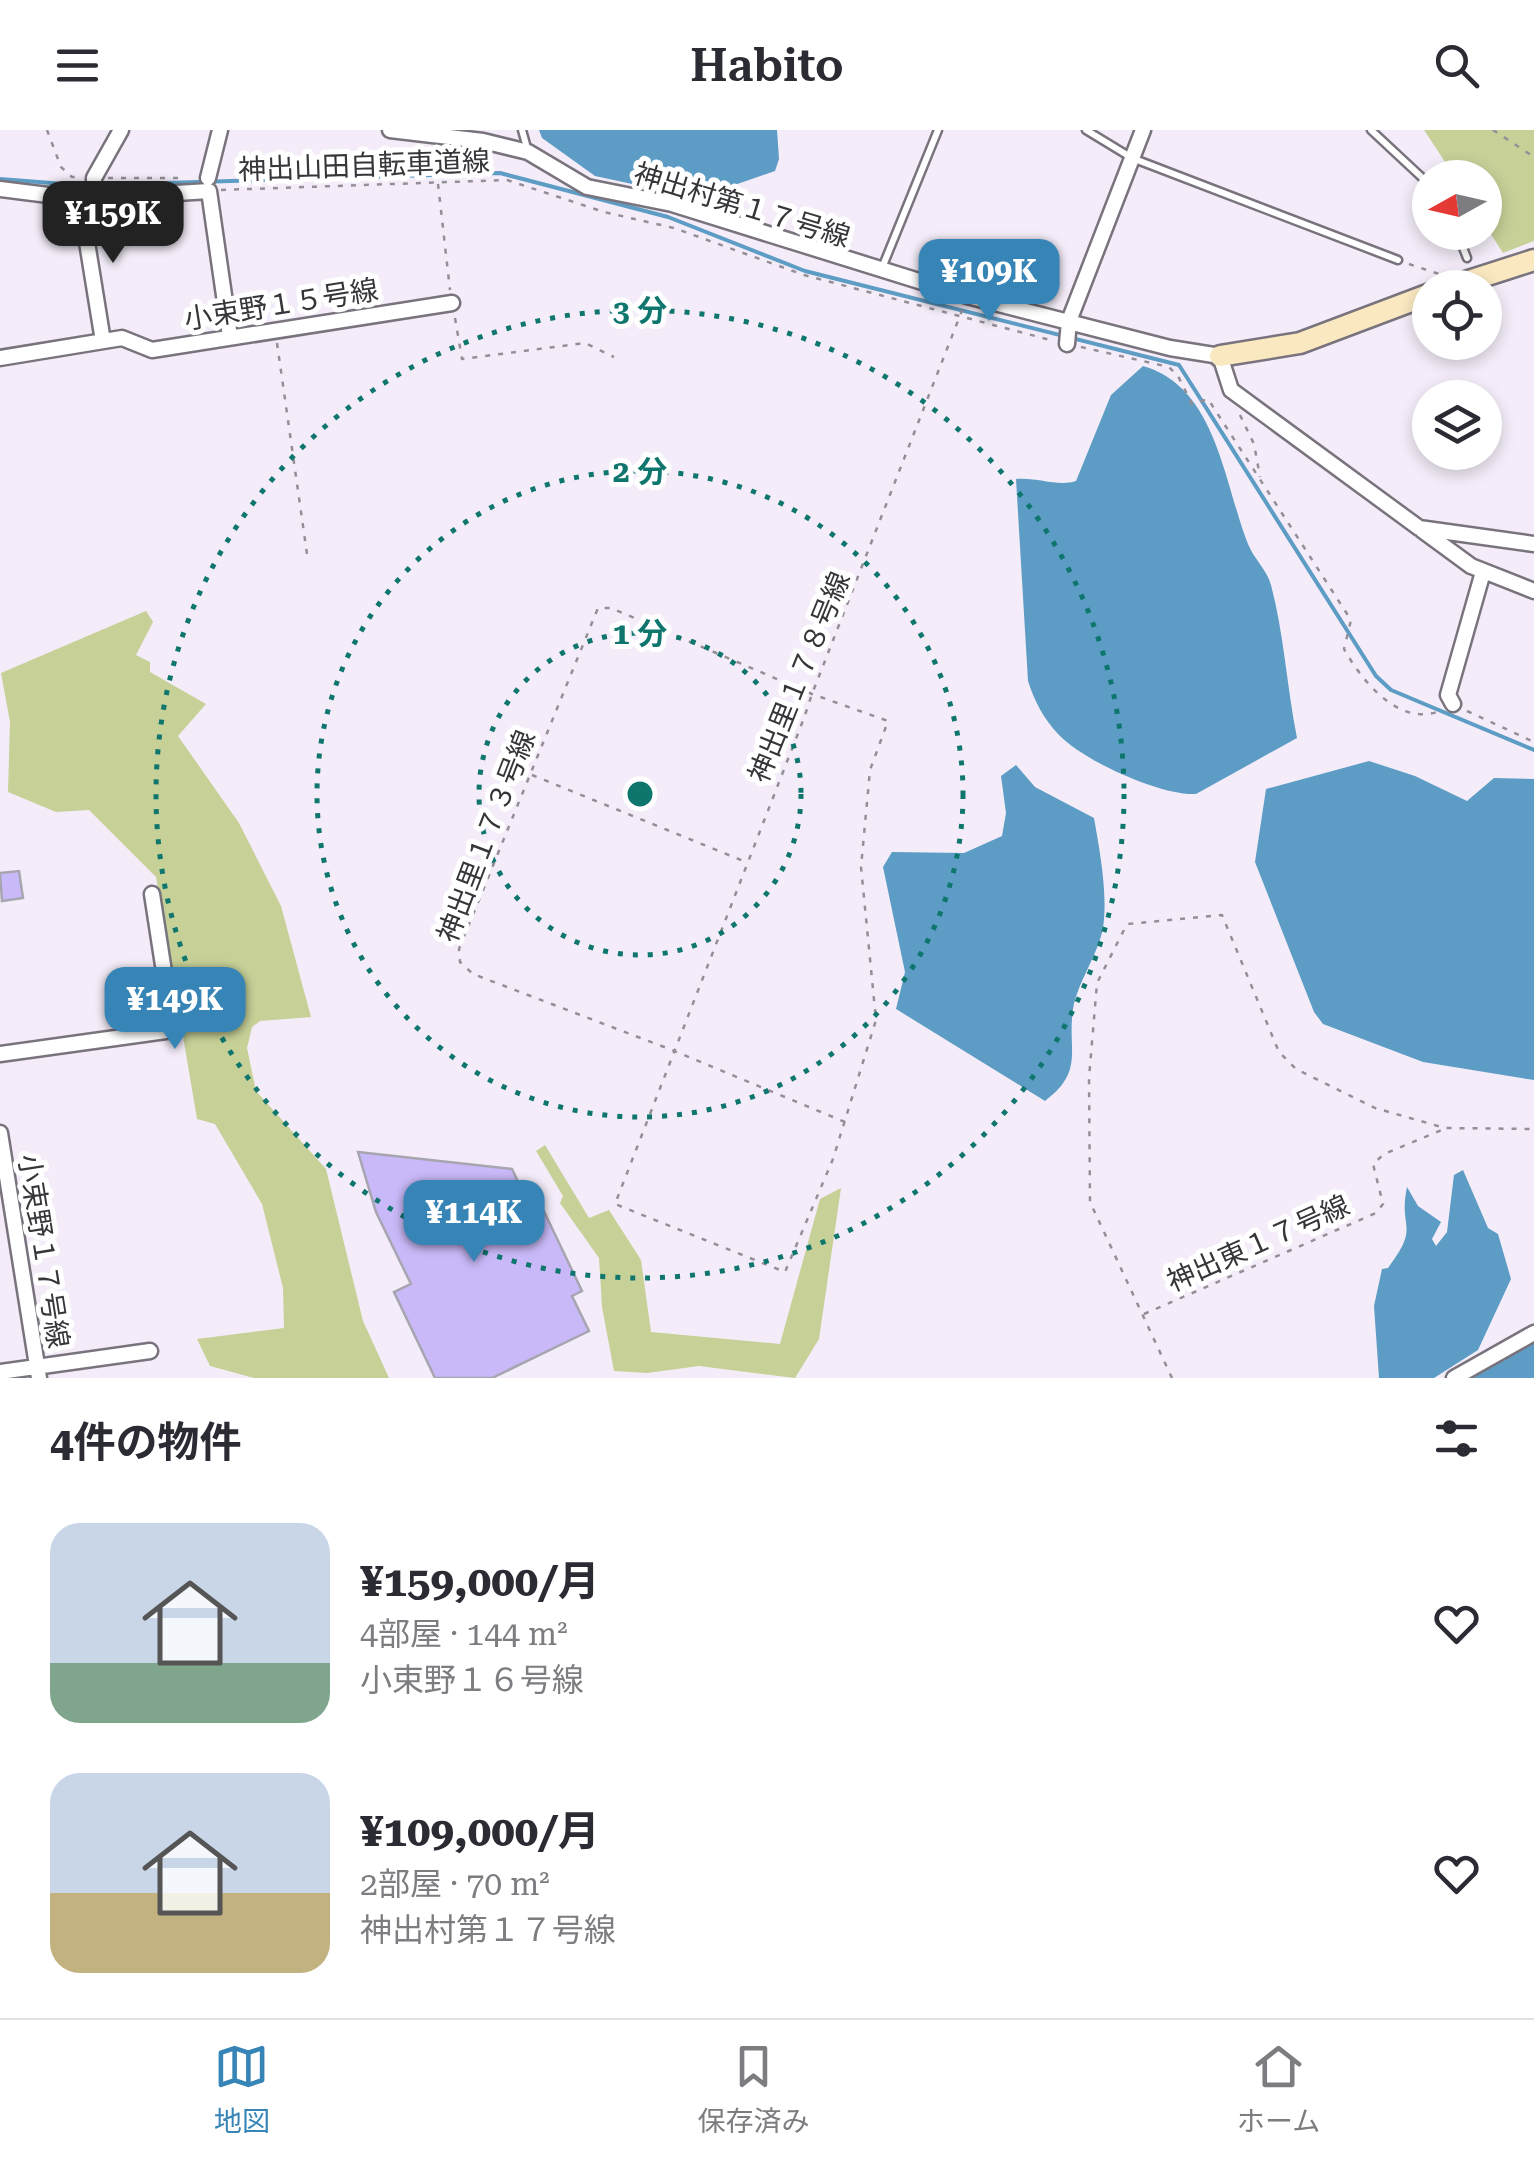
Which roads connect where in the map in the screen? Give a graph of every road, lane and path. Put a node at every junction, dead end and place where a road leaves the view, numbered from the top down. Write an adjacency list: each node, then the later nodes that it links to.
1 (47, 130): 15 (path)
2 (120, 130): 15 (street)
3 (220, 130): 17 (street)
4 (390, 130): 11 (street, 神出村第１７号線)
5 (522, 130): 11 (lane)
6 (938, 130): 26 (lane)
7 (1086, 130): 13 (lane)
8 (1143, 130): 13 (street)
9 (1372, 130): 14 (lane)
10 (1493, 130): 12 (path)
11 (528, 152): 26 (street, 神出村第１７号線)
12 (1534, 157)
13 (1132, 158): 22 (lane); 30 (street)
14 (1412, 168)
15 (94, 178): 17 (path, 神出山田自転車道線); 19 (street)
16 (438, 182): 17 (path, 神出山田自転車道線); 28 (path); 29 (path, 神出山田自転車道線)
17 (209, 184): 19 (street); 32 (street)
18 (0, 189): 19 (street)
19 (88, 197): 33 (street)
20 (1464, 250): 21 (lane)
21 (1467, 258)
22 (1398, 260): 24 (path)
23 (1534, 260): 25 (street)
24 (1421, 270)
25 (1502, 270)
26 (881, 273): 30 (street, 神出村第１７号線)
27 (1412, 301): 35 (street)
28 (452, 302): 31 (street, 小束野１５号線); 36 (path)
29 (960, 317): 34 (path, 神出山田自転車道線); 45 (path, 神出里１７８号線)
30 (1069, 321): 34 (street); 35 (street, 神出村第１７号線)
31 (275, 331): 32 (street, 小束野１５号線); 42 (path)
32 (230, 337): 33 (street, 小束野１５号線)
33 (103, 341): 37 (street, 小束野１５号線)
34 (1066, 344): 39 (path, 神出山田自転車道線)
35 (1220, 356): 40 (street)
36 (614, 357)
37 (0, 358)
38 (1240, 415): 39 (path)
39 (1260, 478): 46 (path, 神出山田自転車道線)
40 (1418, 528): 41 (street); 43 (street)
41 (1534, 544)
42 (308, 561)
43 (1483, 572): 44 (street); 46 (street)
44 (1534, 591)
45 (812, 694): 48 (path, 神出里１７３号線); 49 (path, 神出里１７８号線); 53 (path)
46 (1453, 704): 47 (path)
47 (1534, 742)
48 (531, 774): 49 (path); 51 (path, 神出里１７３号線)
49 (746, 862): 51 (path, 神出里１７８号線)
50 (152, 894): 52 (street)
51 (672, 1050): 53 (path, 神出里１７３号線); 53 (path, 神出里１７８号線)
52 (0, 1054)
53 (845, 1122)
54 (1445, 1128): 55 (path); 57 (path, 神出東１７号線); 57 (path)
55 (1534, 1129)
56 (0, 1133): 61 (street, 小束野１７号線)
57 (1144, 1314): 62 (path)
58 (1534, 1333): 63 (street)
59 (150, 1350): 61 (street)
60 (0, 1372): 61 (street)
61 (38, 1372)
62 (1172, 1378)
63 (1454, 1378)

